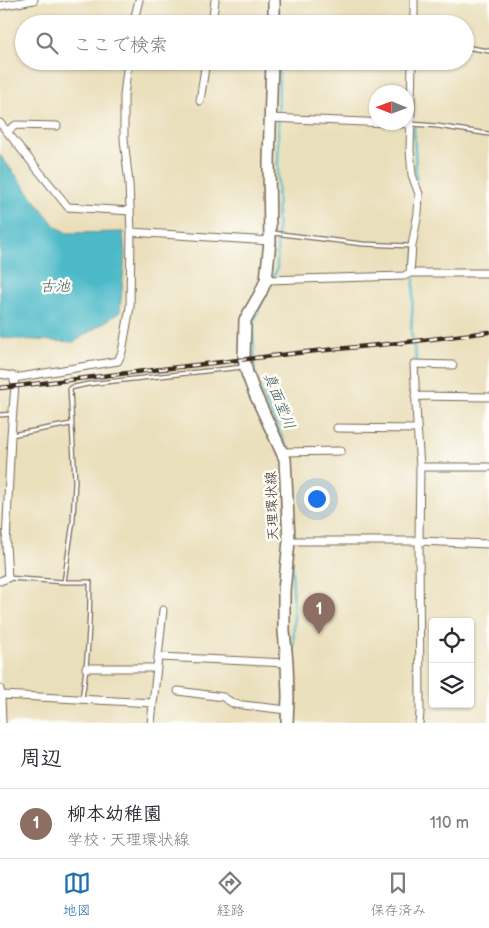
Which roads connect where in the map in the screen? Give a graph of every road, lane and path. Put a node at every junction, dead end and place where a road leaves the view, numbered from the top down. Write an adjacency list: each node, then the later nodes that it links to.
1 (34, 0): 6 (street)
2 (139, 0): 7 (street)
3 (215, 0): 8 (street)
4 (274, 0): 9 (main road)
5 (414, 0): 10 (street)
6 (0, 6)
7 (135, 15)
8 (213, 15)
9 (274, 15)
10 (414, 15)
11 (474, 48): 12 (lane)
12 (489, 51)
13 (127, 70): 27 (street)
14 (205, 70): 18 (street)
15 (272, 70): 19 (main road, 天理環状線)
16 (412, 70): 17 (street)
17 (412, 85)
18 (200, 102)
19 (270, 118): 20 (street); 29 (main road, 天理環状線)
20 (369, 122)
21 (0, 123): 25 (street)
22 (414, 124): 26 (lane)
23 (57, 126): 25 (street)
24 (411, 130): 30 (street)
25 (7, 131): 27 (street)
26 (489, 134)
27 (130, 211): 28 (street)
28 (131, 232): 29 (street); 37 (street)
29 (270, 237): 30 (lane); 33 (main road, 天理環状線)
30 (412, 246): 31 (street)
31 (410, 273): 32 (street); 33 (street)
32 (489, 273)
33 (266, 280): 35 (main road, 天理環状線)
34 (453, 365): 38 (street)
35 (246, 367): 42 (lane); 47 (main road, 天理環状線)
36 (0, 374): 37 (street)
37 (14, 378): 40 (street)
38 (415, 396): 39 (street); 44 (street)
39 (489, 397)
40 (12, 414): 41 (lane); 45 (street)
41 (0, 415)
42 (71, 424): 45 (lane); 55 (lane)
43 (337, 428): 44 (street)
44 (417, 429): 48 (street)
45 (11, 435): 52 (street)
46 (340, 451): 47 (street)
47 (282, 452): 50 (main road, 天理環状線)
48 (420, 466): 49 (street); 51 (street)
49 (489, 467)
50 (289, 541): 51 (street); 58 (main road, 天理環状線)
51 (419, 541): 53 (street); 69 (street)
52 (3, 544): 54 (street)
53 (489, 544)
54 (4, 579): 55 (lane)
55 (64, 582): 59 (lane)
56 (163, 610): 57 (street)
57 (159, 657): 58 (street); 60 (street)
58 (287, 663): 65 (main road, 天理環状線)
59 (86, 668): 60 (street); 63 (lane)
60 (157, 668): 64 (street)
61 (178, 691): 65 (street)
62 (0, 693): 63 (street); 66 (street)
63 (82, 700): 64 (street)
64 (153, 703): 67 (street)
65 (287, 710): 68 (main road, 天理環状線)
66 (2, 723)
67 (151, 723)
68 (287, 723)
69 (419, 723)

